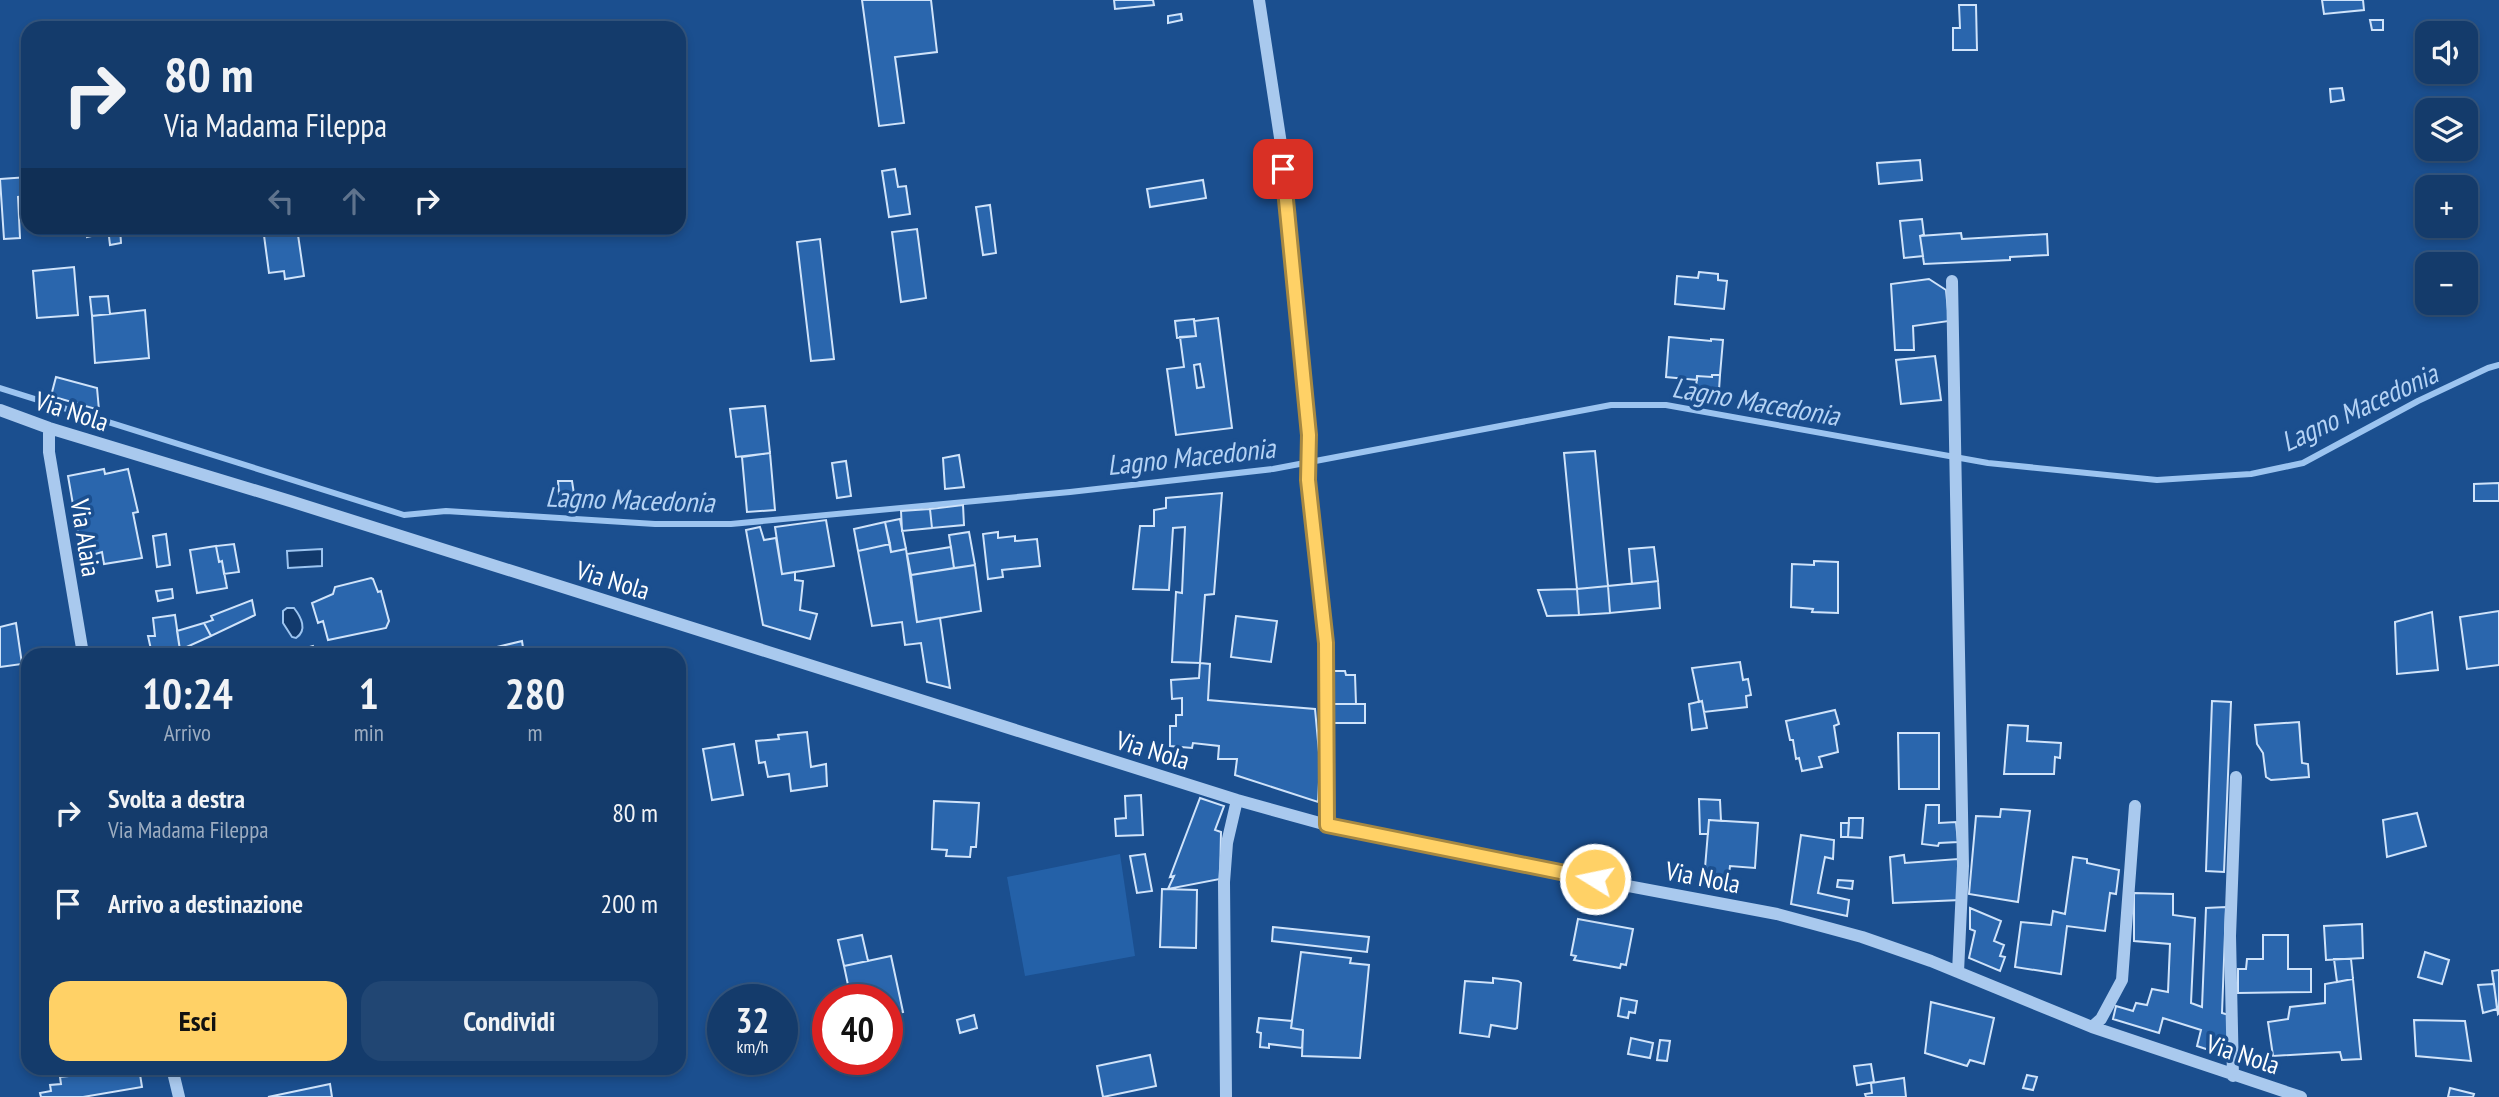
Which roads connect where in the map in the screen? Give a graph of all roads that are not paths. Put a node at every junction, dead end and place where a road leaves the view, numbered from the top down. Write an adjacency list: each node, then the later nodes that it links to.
1 (1259, 0): 9 (street)
2 (1952, 281): 10 (street)
3 (0, 410): 4 (street, Via Nola)
4 (49, 428): 5 (street, Via Alaia); 7 (street, Via Nola)
5 (82, 648)
6 (2235, 777): 13 (street)
7 (1237, 800): 9 (street, Via Nola); 15 (street)
8 (2135, 806): 11 (street)
9 (1327, 825): 10 (street, Via Nola)
10 (1958, 972): 11 (street, Via Nola)
11 (2092, 1027): 13 (street, Via Nola)
12 (174, 1075): 14 (street)
13 (2233, 1076): 16 (street, Via Nola)
14 (179, 1097)
15 (1226, 1097)
16 (2301, 1097)

